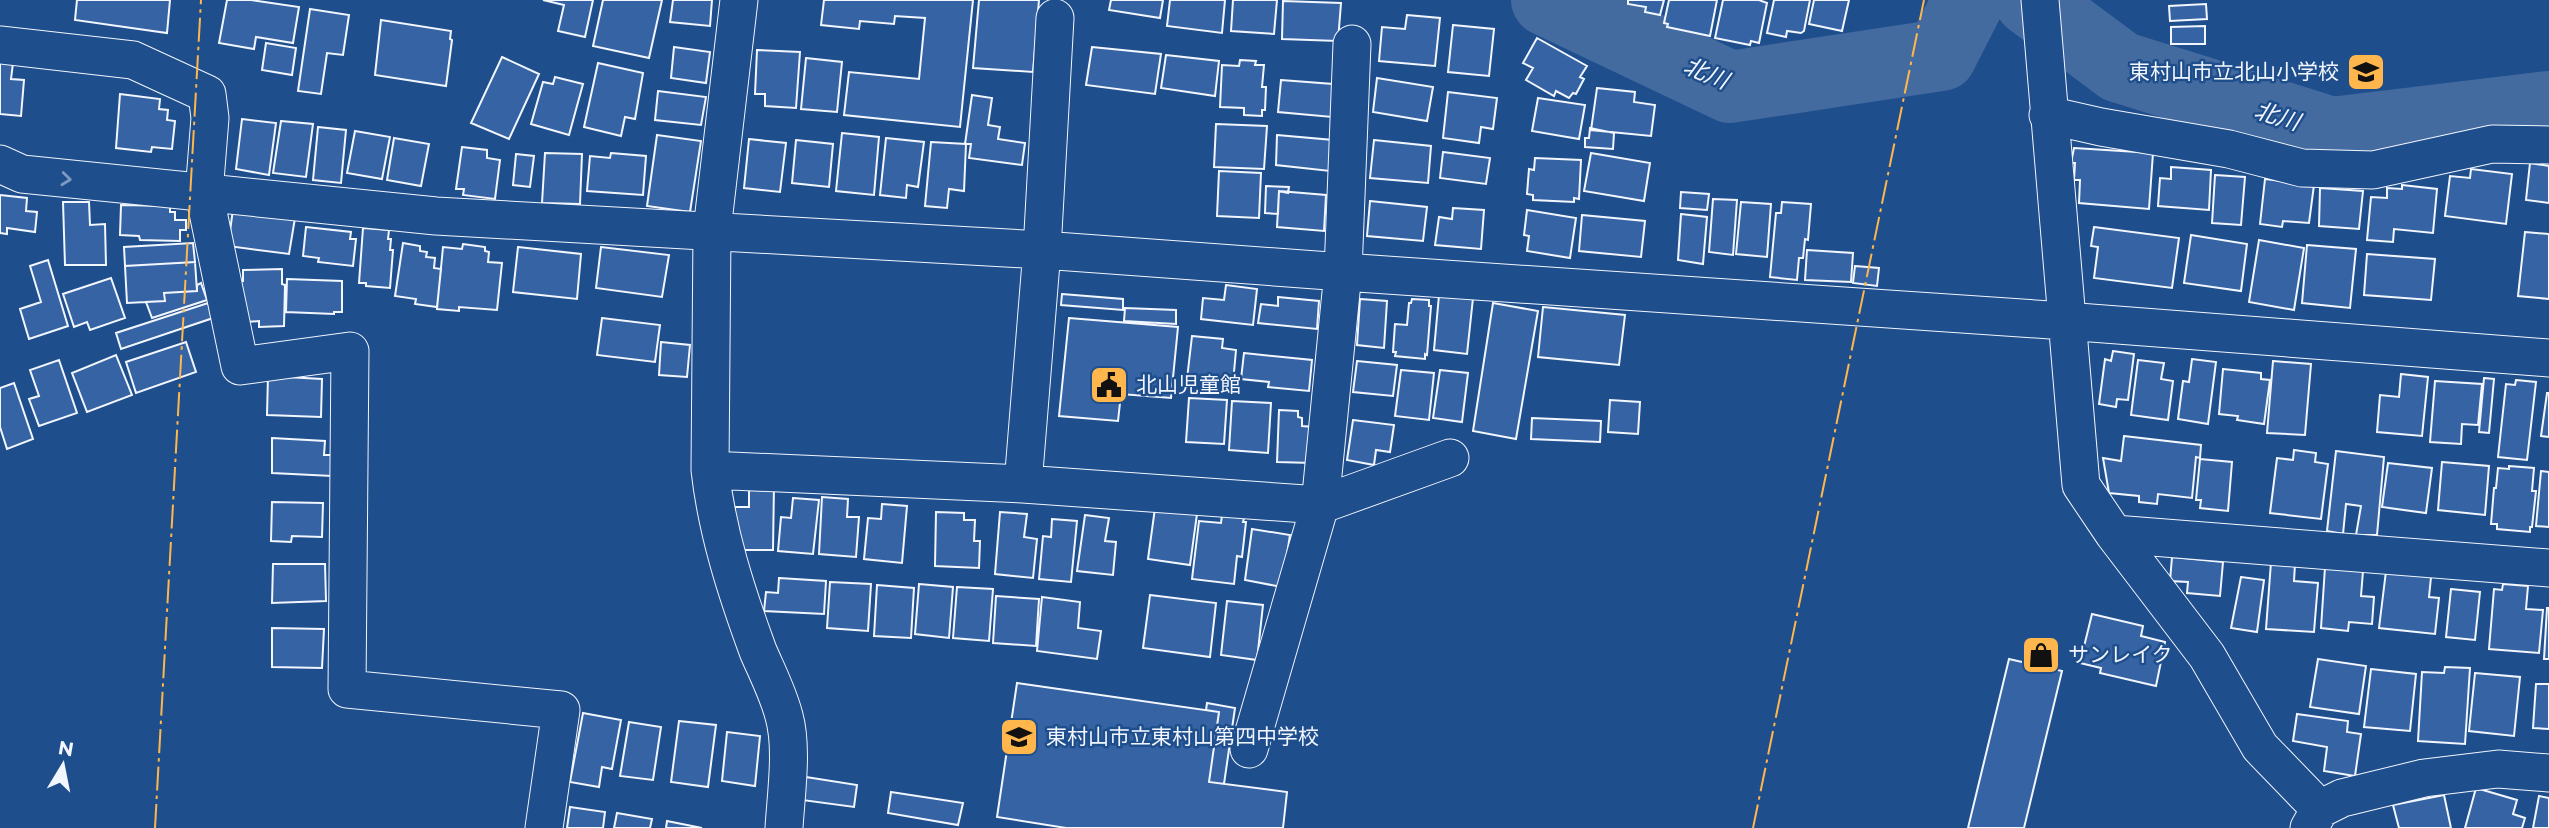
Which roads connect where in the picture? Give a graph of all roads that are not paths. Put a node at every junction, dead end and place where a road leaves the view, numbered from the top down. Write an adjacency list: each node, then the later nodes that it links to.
1 (2040, 0): 6 (street)
2 (738, 6): 10 (street)
3 (1055, 19): 11 (street)
4 (1352, 44): 12 (street)
5 (0, 45): 9 (street)
6 (2047, 97): 7 (street); 13 (street)
7 (2549, 145)
8 (0, 164): 9 (street, one-way to 9)
9 (204, 194): 10 (street); 24 (street)
10 (712, 230): 11 (street); 16 (street)
11 (1042, 250): 12 (street); 17 (street)
12 (1343, 272): 13 (street); 18 (street)
13 (2065, 321): 14 (street); 19 (street)
14 (2549, 358)
15 (1450, 458): 18 (street)
16 (710, 470): 17 (street); 25 (street)
17 (1023, 484): 18 (street)
18 (1320, 505): 21 (street)
19 (2114, 534): 20 (street); 23 (street)
20 (2549, 568)
21 (1249, 749)
22 (2549, 773): 23 (street)
23 (2314, 819)
24 (544, 828)
25 (785, 828)

